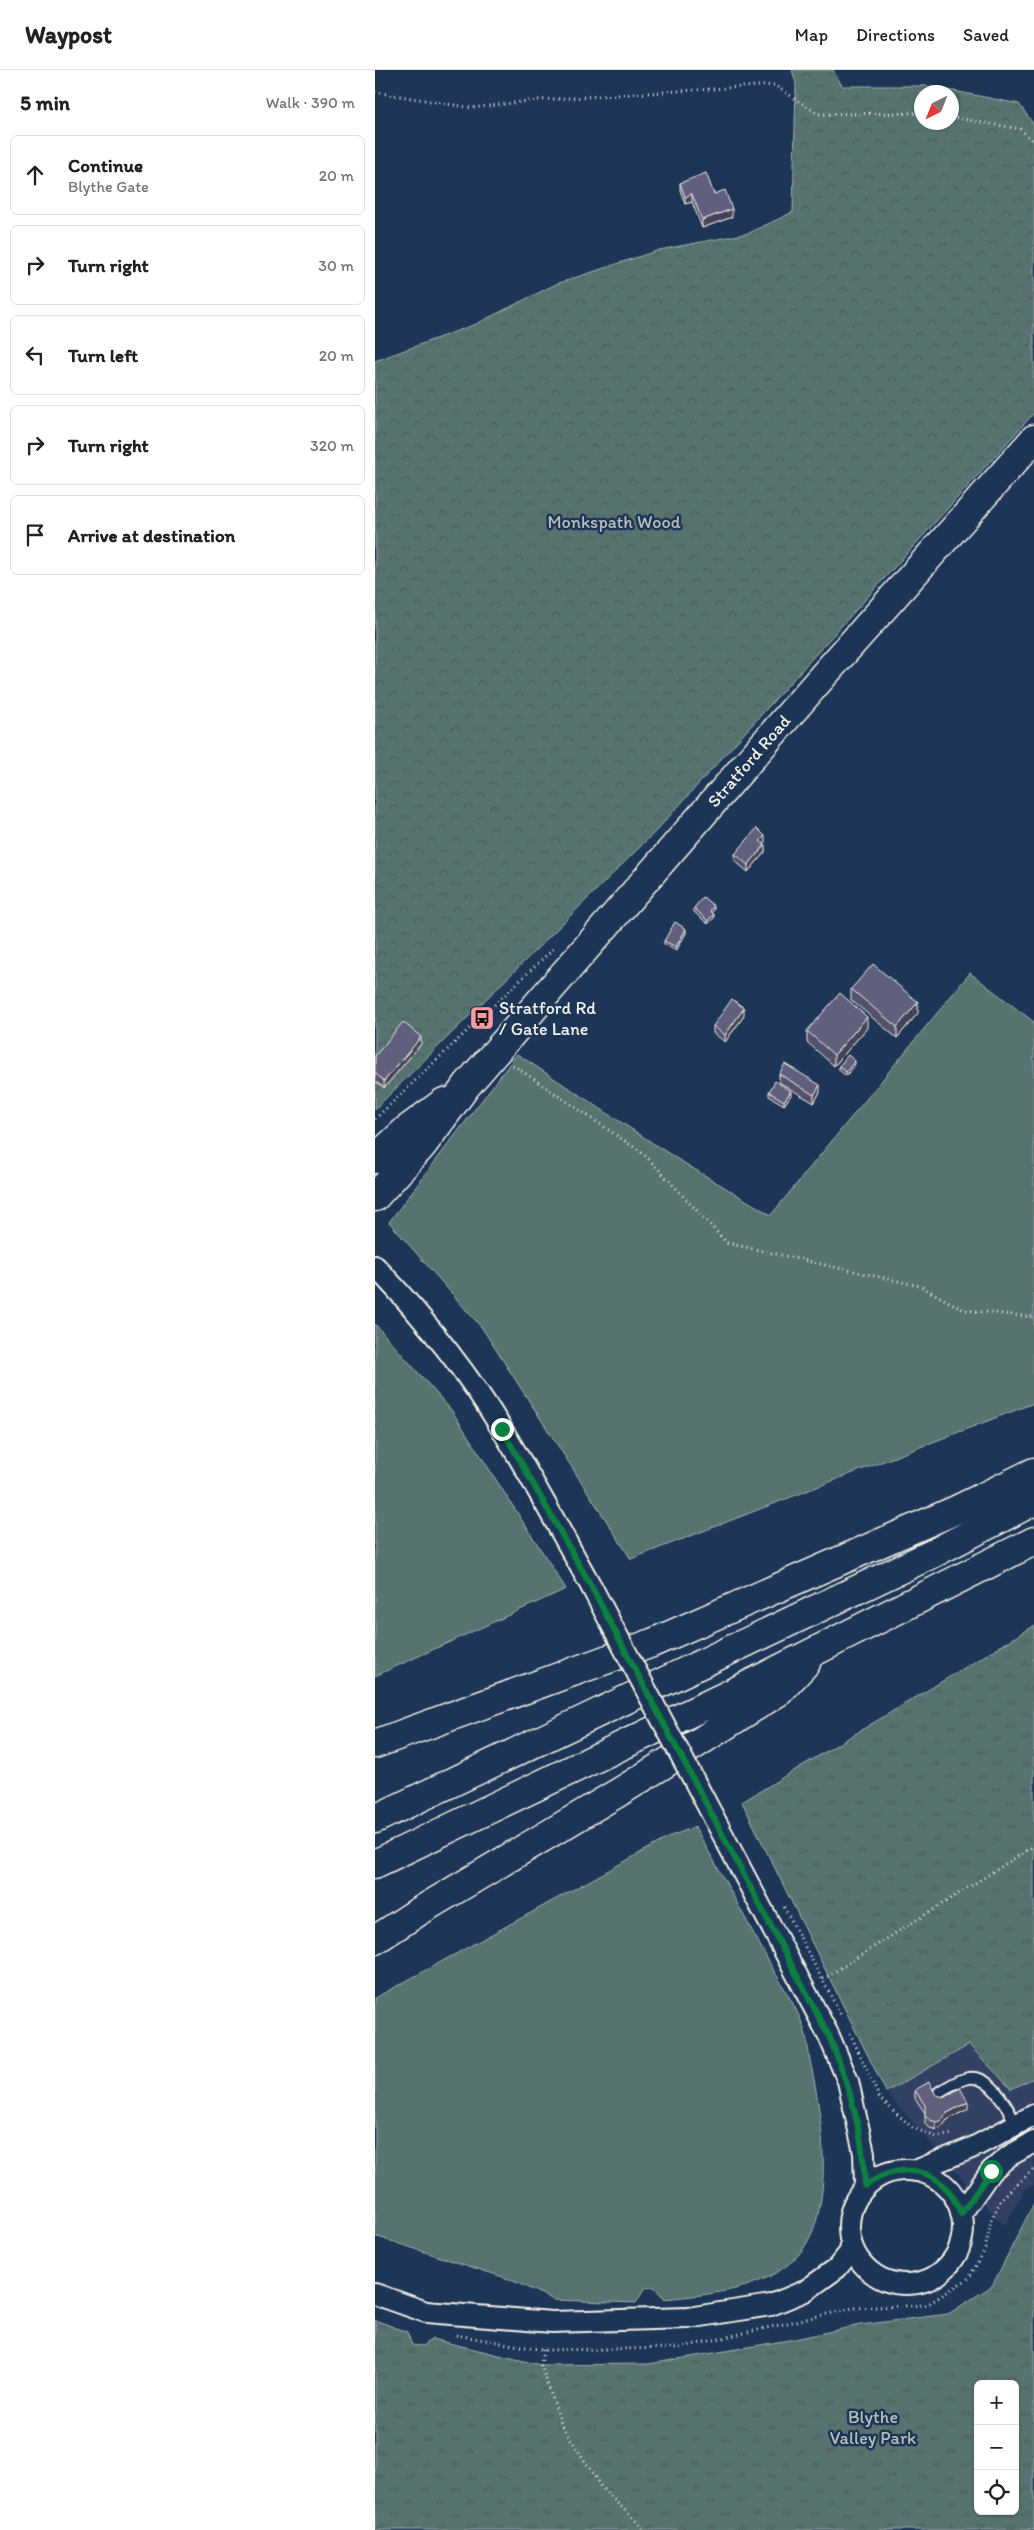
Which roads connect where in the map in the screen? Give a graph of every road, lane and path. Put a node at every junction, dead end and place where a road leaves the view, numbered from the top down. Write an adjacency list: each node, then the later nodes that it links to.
1 (375, 92): 2 (path)
2 (914, 113)
3 (959, 118): 4 (path)
4 (1034, 142)
5 (1034, 439): 6 (main road, Stratford Road)
6 (496, 1054): 7 (main road, Stratford Road); 11 (path)
7 (467, 1085): 8 (main road, Stratford Road); 9 (main road, Stratford Road)
8 (375, 1159)
9 (375, 1197)
10 (375, 1266): 31 (street, bridge)
11 (1034, 1317)
12 (1034, 1472): 16 (main road)
13 (1034, 1500): 17 (main road)
14 (1034, 1541): 15 (main road)
15 (821, 1648): 19 (main road); 21 (main road)
16 (375, 1744)
17 (375, 1819)
18 (1034, 1846): 22 (path)
19 (375, 1864)
20 (782, 1903): 22 (path)
21 (375, 1940)
22 (823, 1979): 23 (path)
23 (844, 2020)
24 (848, 2029): 28 (path)
25 (939, 2092): 27 (lane)
26 (1034, 2115): 27 (street)
27 (1016, 2124): 30 (street)
28 (956, 2134)
29 (1034, 2142): 32 (street)
30 (915, 2171): 31 (street); 32 (street)
31 (865, 2186): 33 (street)
32 (961, 2214): 33 (street)
33 (851, 2245): 34 (street)
34 (375, 2294)
35 (543, 2350): 36 (path)
36 (645, 2530)

